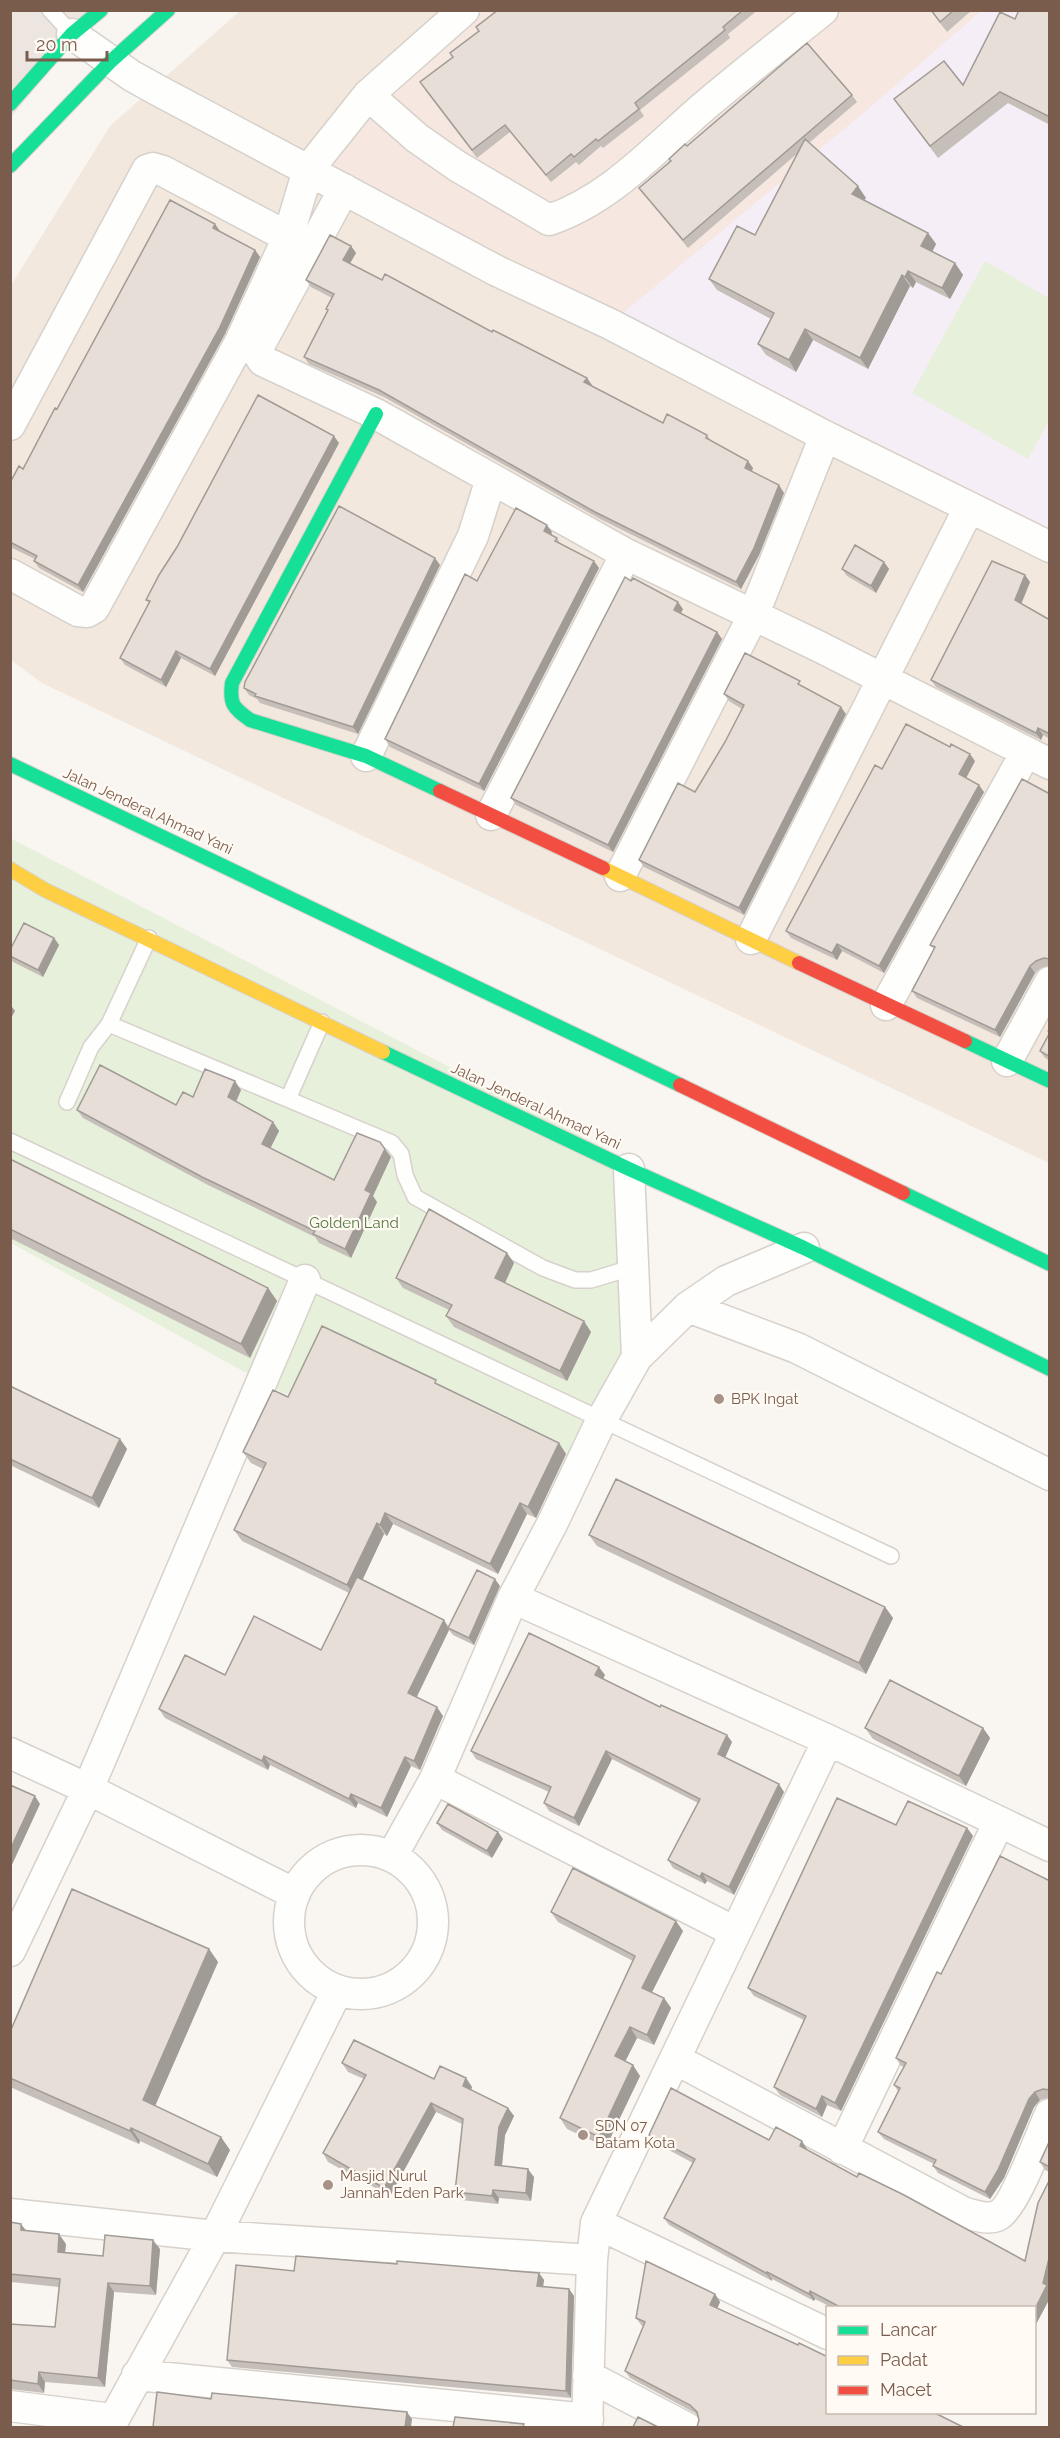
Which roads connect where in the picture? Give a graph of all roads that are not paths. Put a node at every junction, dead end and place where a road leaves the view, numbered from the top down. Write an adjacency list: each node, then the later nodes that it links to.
1 (50, 10): 6 (lane)
2 (101, 10): 6 (main road)
3 (168, 10): 7 (main road)
4 (464, 10): 8 (street)
5 (822, 11): 8 (street)
6 (72, 34): 7 (street); 9 (main road)
7 (111, 61): 10 (main road); 11 (street)
8 (368, 95): 11 (street)
9 (10, 104)
10 (10, 166)
11 (308, 170): 12 (street); 13 (street)
12 (344, 189): 14 (street); 16 (street)
13 (288, 237): 15 (street); 21 (street)
14 (376, 414): 17 (street); 24 (main road)
15 (10, 425)
16 (825, 436): 18 (street); 22 (street)
17 (490, 479): 20 (street); 24 (street)
18 (969, 508): 19 (street); 23 (street)
19 (1050, 547)
20 (626, 554): 22 (street); 27 (street)
21 (10, 574)
22 (753, 616): 23 (street); 29 (street)
23 (881, 679): 25 (street); 31 (street)
24 (366, 756): 27 (main road)
25 (1038, 758): 33 (street)
26 (10, 764): 43 (main road, Jalan Jenderal Ahmad Yani)
27 (491, 815): 29 (main road)
28 (10, 868): 30 (main road, Jalan Jenderal Ahmad Yani)
29 (620, 876): 31 (main road)
30 (149, 938): 34 (main road, Jalan Jenderal Ahmad Yani); 35 (lane)
31 (751, 939): 33 (main road)
32 (1050, 982): 36 (street)
33 (886, 1005): 36 (main road)
34 (322, 1022): 38 (lane); 41 (main road, Jalan Jenderal Ahmad Yani)
35 (110, 1024): 38 (lane); 39 (lane)
36 (1007, 1061): 37 (main road)
37 (1050, 1081)
38 (288, 1099): 44 (lane)
39 (66, 1102)
40 (10, 1141): 45 (lane)
41 (629, 1169): 42 (main road, Jalan Jenderal Ahmad Yani); 44 (street)
42 (804, 1248): 46 (street); 48 (main road, Jalan Jenderal Ahmad Yani)
43 (1050, 1264)
44 (634, 1267): 47 (street)
45 (305, 1280): 49 (lane); 56 (street)
46 (688, 1307): 47 (street); 50 (street)
47 (637, 1357): 49 (street)
48 (1050, 1369)
49 (602, 1419): 51 (lane); 52 (street)
50 (1050, 1475)
51 (891, 1556)
52 (513, 1598): 53 (street); 55 (street)
53 (828, 1740): 57 (street); 61 (street)
54 (10, 1753): 56 (street)
55 (435, 1779): 59 (street); 61 (street)
56 (88, 1789): 60 (street); 62 (street)
57 (998, 1824): 58 (street); 66 (street)
58 (1050, 1846)
59 (392, 1856): 60 (street); 63 (street)
60 (294, 1894): 63 (street)
61 (735, 1932): 64 (street)
62 (10, 1951)
63 (336, 1991): 69 (street)
64 (675, 2059): 66 (street); 68 (street)
65 (1050, 2114): 66 (street)
66 (842, 2149)
67 (10, 2214): 69 (street)
68 (596, 2223): 70 (street); 71 (street)
69 (215, 2236): 70 (street); 72 (street)
70 (592, 2260): 73 (street)
71 (826, 2333)
72 (137, 2375): 75 (street); 76 (street)
73 (588, 2376): 76 (street); 77 (street)
74 (10, 2406): 75 (street)
75 (110, 2423)
76 (587, 2423)
77 (687, 2427)

